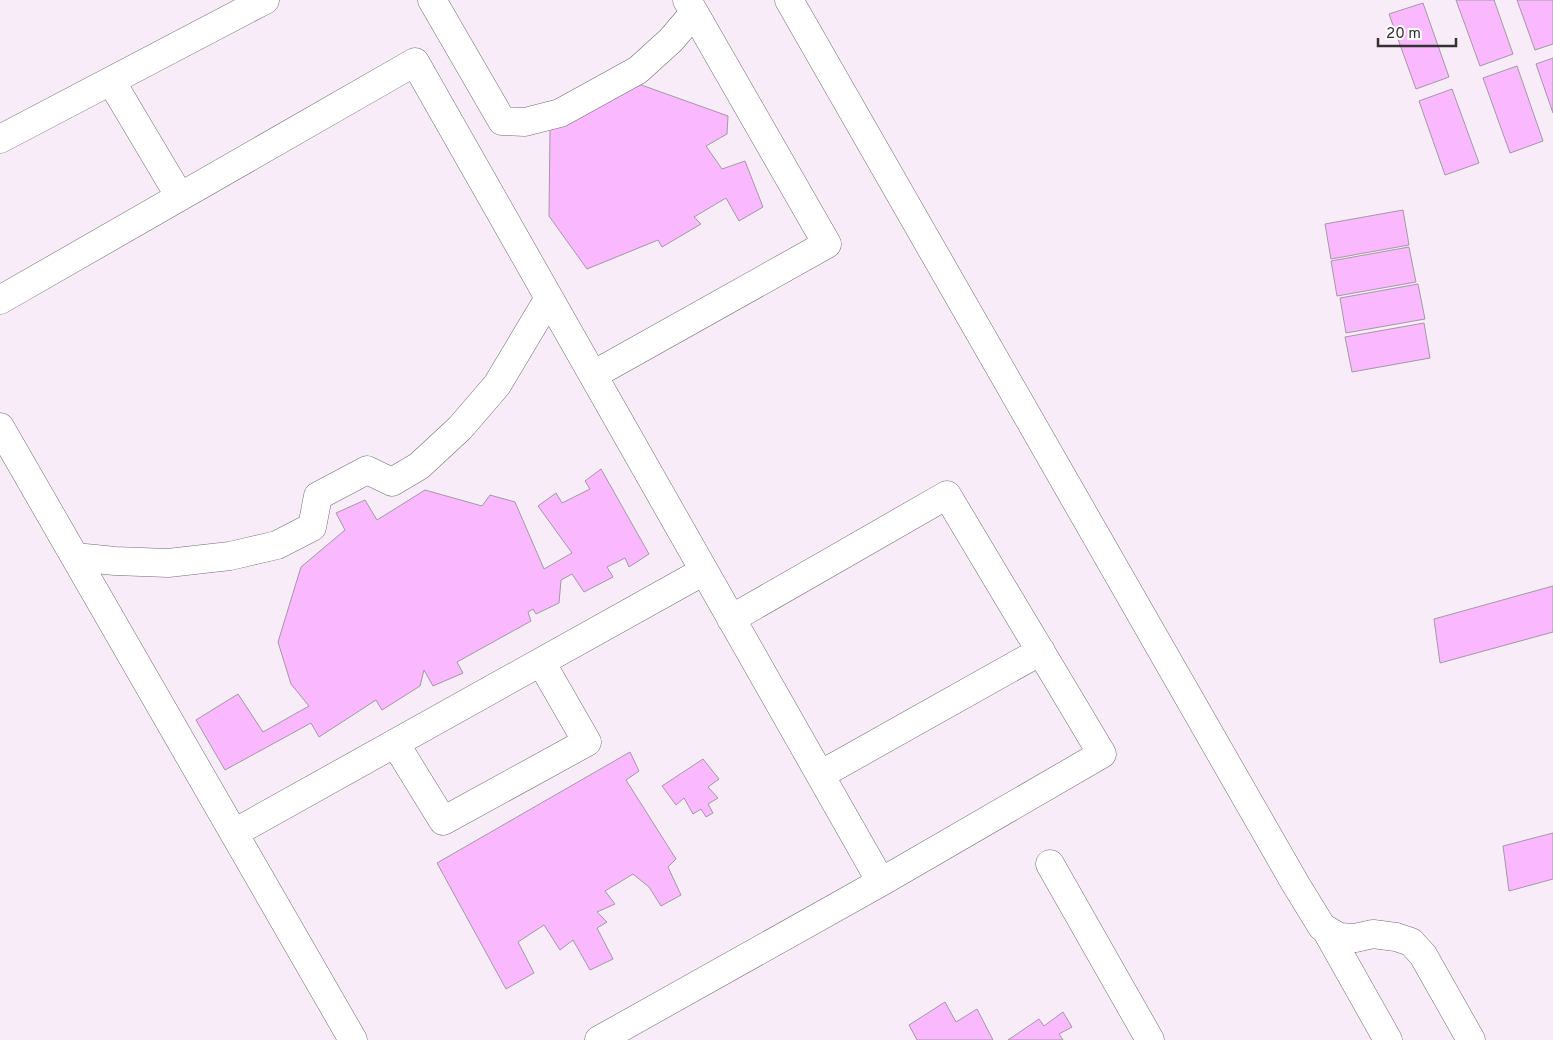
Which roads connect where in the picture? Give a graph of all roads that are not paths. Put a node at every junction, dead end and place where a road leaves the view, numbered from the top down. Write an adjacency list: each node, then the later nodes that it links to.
1 (265, 0): 5 (street)
2 (432, 0): 4 (street)
3 (789, 0): 22 (street)
4 (690, 7): 10 (street)
5 (111, 81): 6 (street); 7 (street)
6 (0, 139)
7 (180, 197): 8 (street); 9 (street)
8 (549, 298): 10 (street); 12 (street)
9 (0, 300)
10 (593, 375): 13 (street)
11 (0, 427): 12 (street)
12 (74, 556): 19 (street)
13 (704, 571): 14 (street); 16 (street)
14 (731, 619): 15 (street); 18 (street)
15 (1041, 651): 18 (street); 21 (street)
16 (541, 662): 17 (street); 17 (street)
17 (395, 743): 19 (street)
18 (820, 775): 21 (street)
19 (234, 833): 23 (street)
20 (1050, 864): 25 (street)
21 (881, 882): 24 (street)
22 (1326, 930): 26 (street); 27 (street)
23 (353, 1040)
24 (599, 1040)
25 (1150, 1040)
26 (1388, 1040)
27 (1471, 1040)

